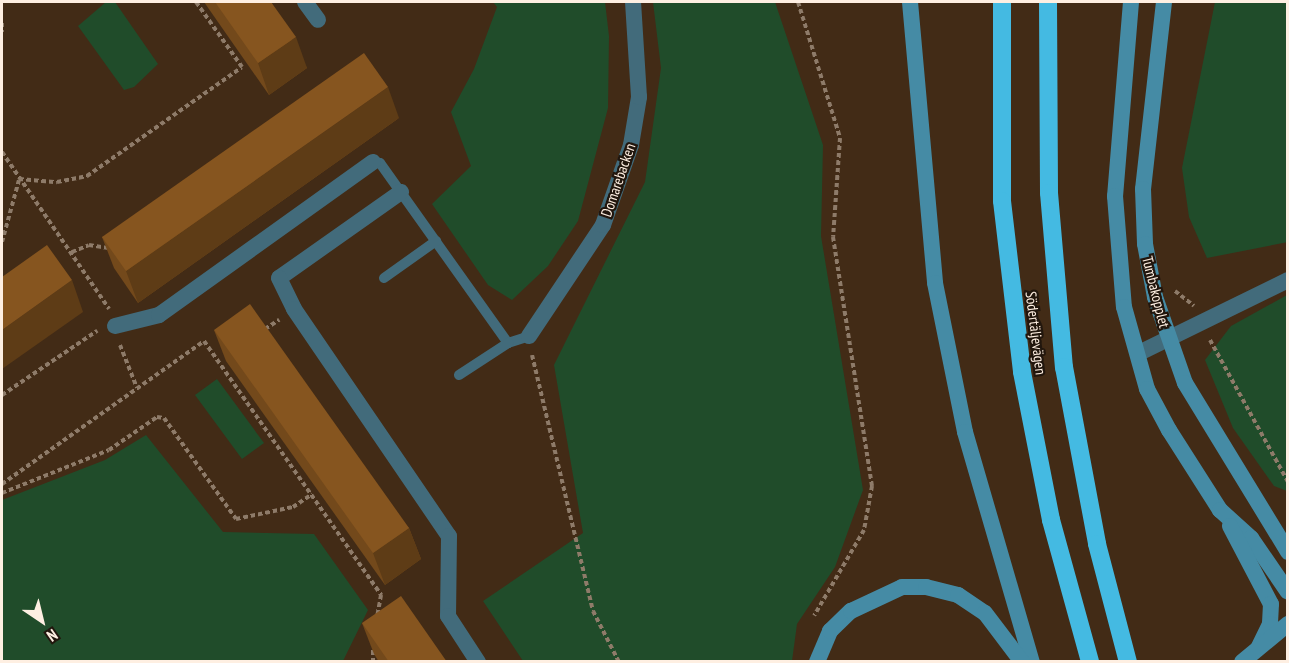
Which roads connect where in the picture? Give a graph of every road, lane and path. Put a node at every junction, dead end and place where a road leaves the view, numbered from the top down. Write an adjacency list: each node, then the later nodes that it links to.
1 (196, 2): 15 (path)
2 (305, 2): 10 (street)
3 (633, 2): 27 (street, Domarebacken)
4 (798, 2): 45 (path)
5 (910, 2): 55 (main road)
6 (1002, 2): 56 (highway, Södertäljevägen)
7 (1048, 2): 57 (highway)
8 (1131, 2): 30 (main road, Tumbakopplet)
9 (1164, 2): 28 (main road, Tumbakopplet)
10 (318, 20)
11 (2, 23): 12 (path)
12 (2, 32)
13 (2, 152): 15 (path)
14 (373, 162): 16 (lane); 25 (street)
15 (19, 179): 18 (path); 20 (path)
16 (401, 192): 17 (lane); 23 (street)
17 (436, 241): 21 (lane); 29 (lane)
18 (2, 242)
19 (121, 250): 20 (path)
20 (72, 252): 25 (path)
21 (384, 278)
22 (1287, 280): 24 (street)
23 (294, 309): 26 (path); 51 (street)
24 (1202, 325): 28 (street); 36 (path)
25 (115, 326): 34 (path); 35 (path)
26 (256, 336)
27 (529, 336): 29 (lane); 52 (path)
28 (1168, 341): 30 (street); 41 (main road, Tumbakopplet)
29 (507, 343): 33 (lane)
30 (1139, 353): 40 (main road, Tumbakopplet)
31 (228, 356): 32 (path)
32 (219, 362): 34 (path); 39 (path)
33 (459, 375)
34 (137, 388): 37 (path)
35 (2, 395)
36 (1287, 482)
37 (2, 484)
38 (2, 493): 39 (path)
39 (312, 494): 47 (path)
40 (1220, 510): 44 (main road, Tumbakopplet); 49 (main road, Tumbakopplet)
41 (1272, 522): 42 (main road); 43 (main road, Tumbakopplet)
42 (1287, 537)
43 (1287, 552)
44 (1287, 592)
45 (810, 623)
46 (1287, 624): 49 (main road)
47 (376, 627)
48 (374, 638): 50 (path)
49 (1259, 647): 58 (main road)
50 (373, 662)
51 (477, 662)
52 (619, 662)
53 (817, 662): 54 (main road)
54 (1022, 662)
55 (1032, 662)
56 (1090, 662)
57 (1128, 662)
58 (1242, 662)

